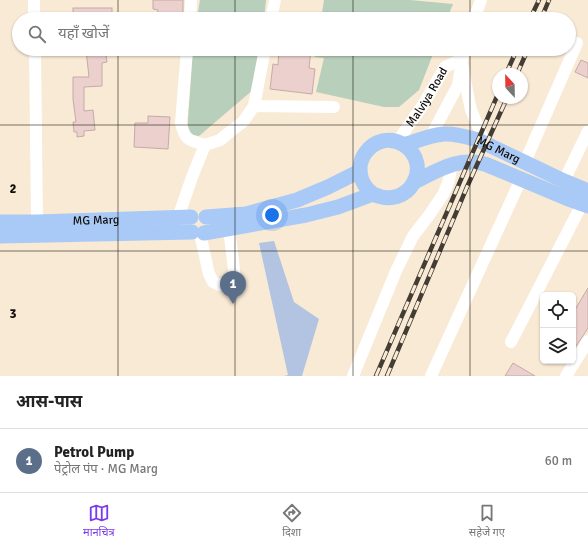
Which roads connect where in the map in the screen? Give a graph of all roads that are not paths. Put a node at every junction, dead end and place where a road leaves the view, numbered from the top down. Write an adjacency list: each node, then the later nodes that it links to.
1 (34, 0): 5 (street)
2 (191, 0): 6 (street)
3 (275, 0): 7 (street)
4 (481, 0): 8 (street)
5 (34, 12)
6 (190, 12)
7 (272, 12)
8 (477, 12)
9 (35, 56): 33 (street)
10 (186, 56): 22 (street)
11 (264, 56): 16 (street)
12 (460, 56): 21 (street, Malviya Road)
13 (463, 56): 19 (street, Malviya Road)
14 (463, 56): 20 (street)
15 (571, 56): 23 (street)
16 (254, 106): 17 (street); 22 (street)
17 (334, 107)
18 (588, 131): 28 (street)
19 (431, 136): 20 (main road, MG Marg); 21 (main road, MG Marg)
20 (484, 143): 23 (main road, MG Marg)
21 (401, 144): 25 (main road); 27 (main road)
22 (205, 145): 31 (street)
23 (525, 162): 28 (main road, MG Marg)
24 (452, 164): 26 (main road, MG Marg); 27 (main road, MG Marg); 39 (street)
25 (360, 171): 29 (main road); 31 (main road, MG Marg)
26 (521, 179): 30 (main road, MG Marg); 40 (street)
27 (414, 182): 29 (main road)
28 (564, 182): 30 (main road, MG Marg)
29 (373, 194): 34 (main road)
30 (586, 200): 38 (street)
31 (192, 217): 33 (main road, MG Marg); 35 (main road)
32 (0, 222): 33 (main road, MG Marg)
33 (37, 222)
34 (229, 228): 35 (main road); 35 (street)
35 (199, 233): 36 (main road)
36 (0, 236)
37 (588, 341): 41 (street)
38 (511, 342)
39 (353, 376)
40 (431, 376)
41 (566, 376)

